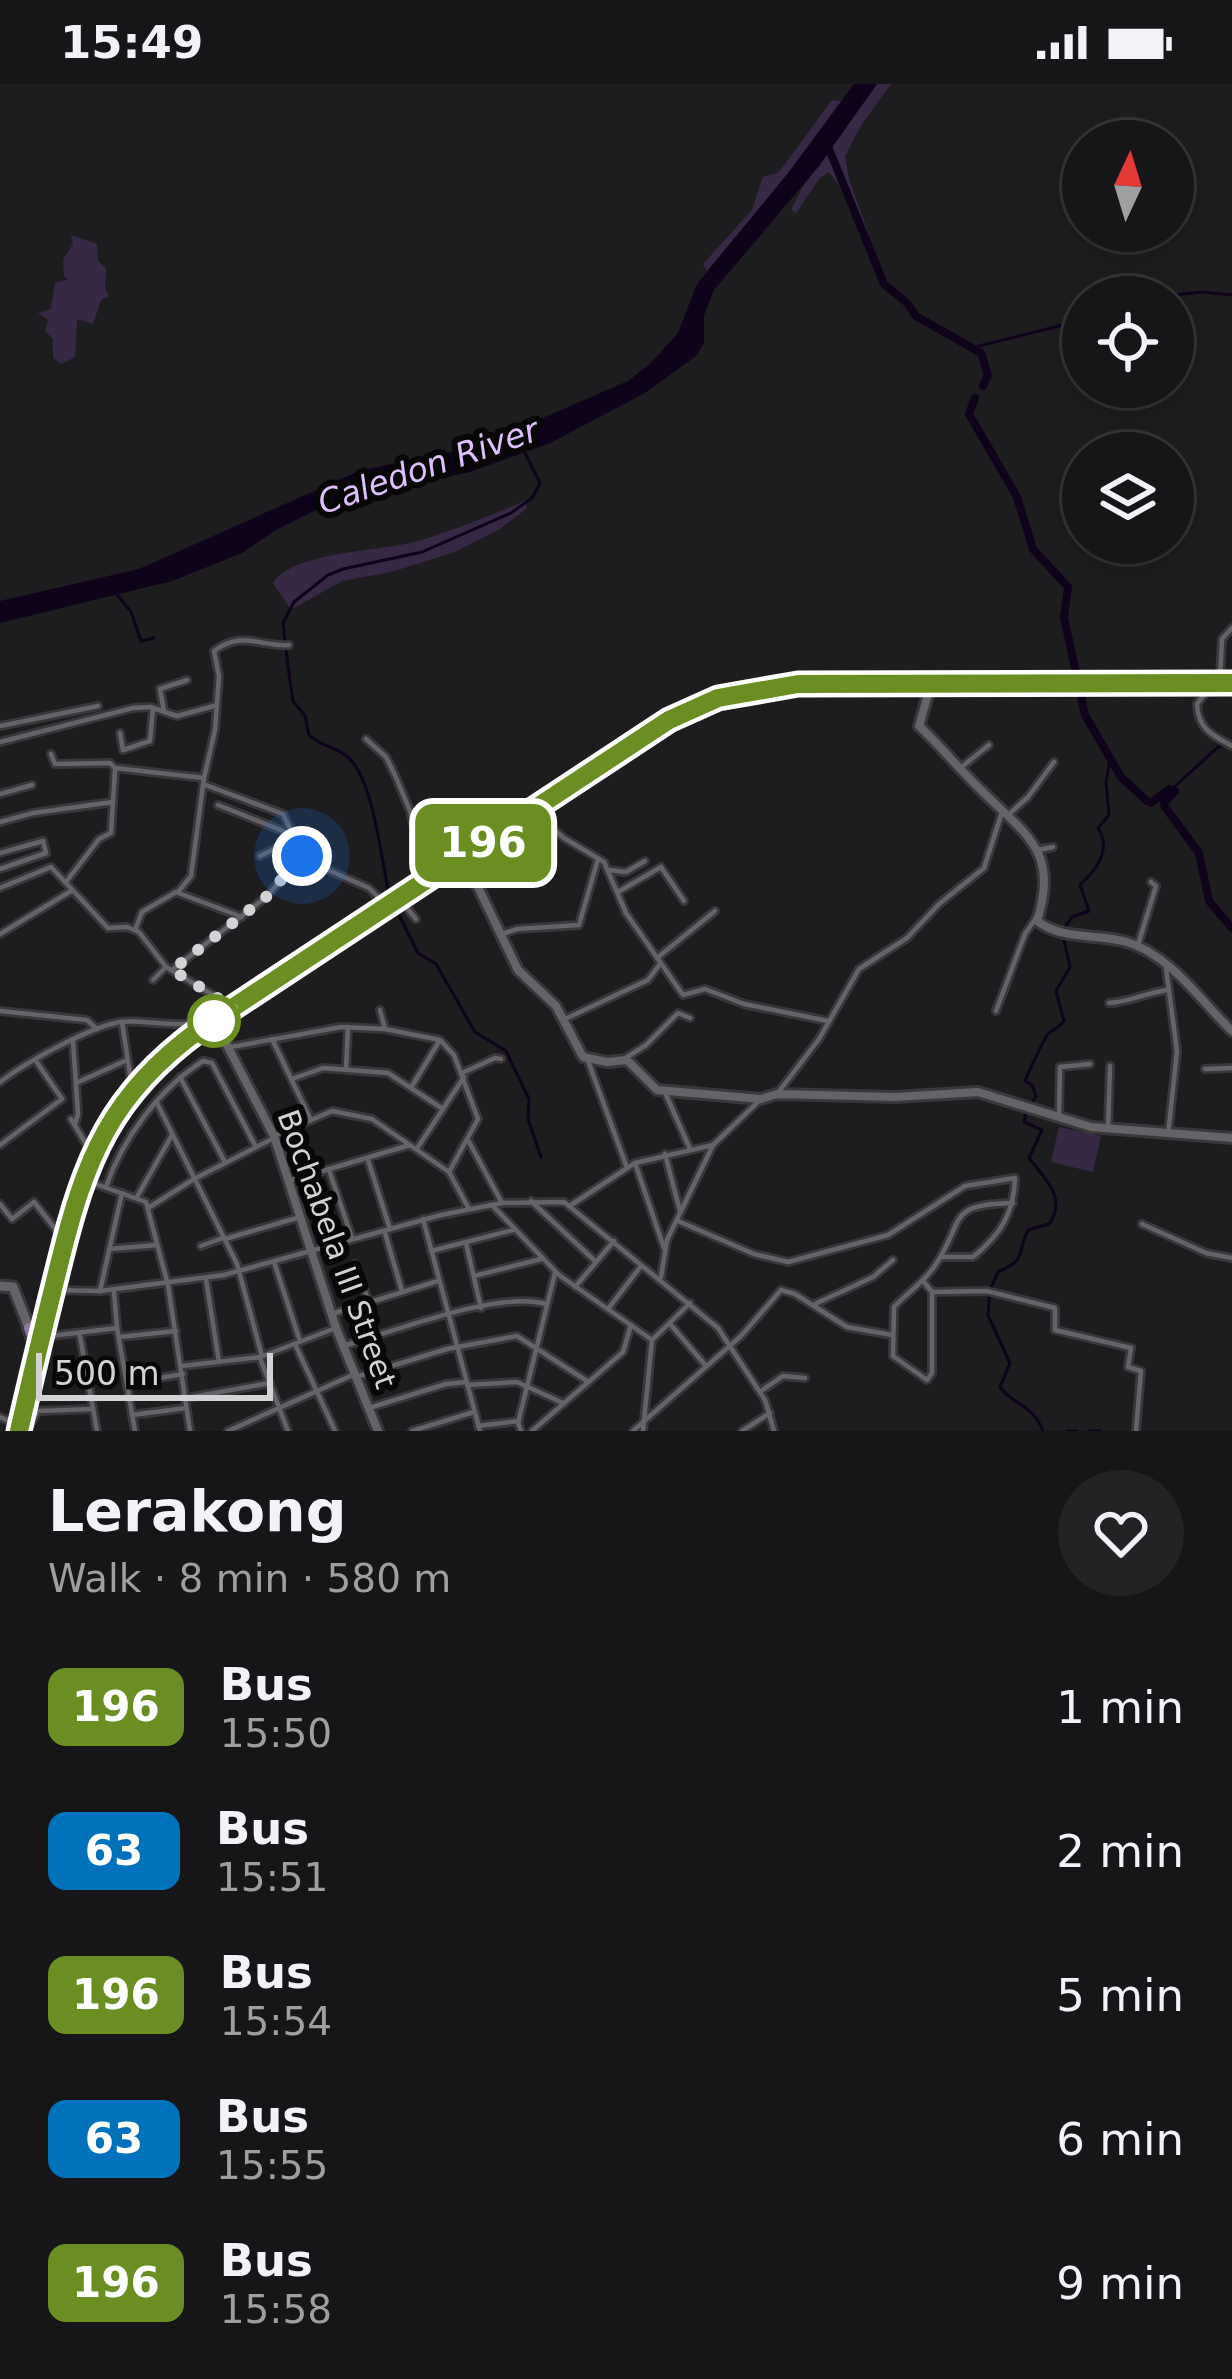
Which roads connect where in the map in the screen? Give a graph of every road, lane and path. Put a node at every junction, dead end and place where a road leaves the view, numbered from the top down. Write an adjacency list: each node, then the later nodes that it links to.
1 (1232, 628): 4 (street)
2 (287, 645): 7 (street)
3 (187, 680): 9 (street)
4 (1221, 683): 5 (main road); 15 (street)
5 (931, 684): 19 (street); 25 (main road)
6 (98, 706): 10 (street)
7 (216, 706): 9 (street); 20 (street)
8 (153, 708): 9 (street); 11 (street); 13 (street)
9 (164, 711)
10 (0, 726)
11 (119, 733)
12 (366, 739): 46 (street)
13 (0, 742)
14 (989, 745): 19 (street)
15 (1232, 746)
16 (51, 754): 18 (street)
17 (1054, 762): 26 (street)
18 (115, 768): 20 (street); 23 (street)
19 (959, 769): 26 (street)
20 (203, 781): 28 (street); 44 (street)
21 (32, 785): 22 (street)
22 (0, 794)
23 (113, 802): 27 (street); 40 (street)
24 (218, 806): 28 (street)
25 (531, 811): 34 (main road); 35 (street)
26 (1006, 813): 31 (street); 69 (street)
27 (0, 822)
28 (292, 839): 33 (street); 36 (street)
29 (448, 839): 34 (street)
30 (1053, 847): 31 (street)
31 (1037, 850): 51 (street)
32 (0, 853): 38 (street)
33 (260, 856)
34 (461, 857): 46 (main road); 55 (street)
35 (599, 857): 39 (street); 55 (street)
36 (301, 858): 48 (street); 50 (street)
37 (645, 861): 39 (street)
38 (0, 869)
39 (610, 870): 45 (street)
40 (66, 882): 42 (street); 43 (street)
41 (1151, 882): 56 (street)
42 (0, 888)
43 (71, 891): 53 (street); 54 (street)
44 (178, 892): 50 (street); 53 (street)
45 (618, 892): 47 (street); 57 (street)
46 (401, 896): 48 (main road); 52 (street)
47 (684, 901)
48 (386, 906): 63 (main road)
49 (715, 911): 57 (street)
50 (242, 917): 59 (street)
51 (1036, 918): 56 (street); 65 (street)
52 (416, 919)
53 (135, 930): 59 (street)
54 (0, 934)
55 (499, 935): 68 (street)
56 (1137, 948): 58 (street)
57 (659, 961): 68 (street); 69 (street)
58 (1168, 964): 61 (street); 75 (street)
59 (169, 968): 60 (street); 63 (street)
60 (153, 980)
61 (1169, 989): 62 (street); 106 (street)
62 (1109, 1003)
63 (234, 1008): 71 (main road)
64 (380, 1010): 74 (street)
65 (996, 1010)
66 (0, 1011): 73 (street)
67 (690, 1018): 82 (street)
68 (563, 1020): 80 (street)
69 (828, 1021): 98 (street)
70 (122, 1022): 71 (street); 73 (street); 84 (street)
71 (206, 1022): 79 (street, Bochabela III Street); 123 (main road)
72 (348, 1027): 74 (street); 76 (street); 89 (street)
73 (97, 1029): 78 (street)
74 (385, 1029): 77 (street)
75 (1232, 1031)
76 (272, 1039): 79 (street); 92 (street)
77 (440, 1040): 90 (street); 96 (street)
78 (73, 1041): 83 (street); 95 (street)
79 (230, 1047): 107 (street, Bochabela III Street)
80 (587, 1058): 82 (street); 120 (street)
81 (501, 1059): 90 (street)
82 (624, 1059): 97 (street)
83 (36, 1061): 93 (street); 110 (street)
84 (125, 1061): 94 (street); 95 (street)
85 (1090, 1064): 103 (street)
86 (1110, 1066): 104 (street)
87 (1232, 1068): 88 (street)
88 (1205, 1069)
89 (346, 1070): 92 (street); 96 (street)
90 (463, 1075): 101 (street); 109 (street)
91 (180, 1077): 100 (street); 112 (street); 118 (street)
92 (292, 1078): 102 (street)
93 (0, 1082)
94 (131, 1082)
95 (76, 1083): 130 (street)
96 (411, 1088): 101 (street)
97 (664, 1090): 99 (street); 114 (street)
98 (777, 1094): 99 (street); 103 (street)
99 (761, 1099): 111 (street)
100 (157, 1103): 105 (street); 126 (street)
101 (443, 1108): 113 (street)
102 (311, 1120): 107 (street); 113 (street)
103 (1059, 1120): 104 (street)
104 (1108, 1130): 106 (street)
105 (172, 1134): 124 (street); 128 (street)
106 (1168, 1135): 108 (street)
107 (274, 1137): 112 (street); 125 (street, Bochabela III Street)
108 (1232, 1138)
109 (468, 1139): 122 (street); 131 (street)
110 (0, 1145)
111 (713, 1145): 114 (street); 117 (street)
112 (256, 1147): 118 (street)
113 (413, 1147): 116 (street); 122 (street)
114 (693, 1149): 115 (street); 117 (street)
115 (664, 1154): 119 (street); 138 (street)
116 (367, 1158): 121 (street); 144 (street)
117 (704, 1161): 138 (street)
118 (226, 1163): 124 (street)
119 (634, 1163): 120 (street); 153 (street)
120 (627, 1168): 135 (street)
121 (328, 1170): 125 (street); 147 (street)
122 (449, 1172): 137 (street)
123 (81, 1179): 126 (street); 130 (main road)
124 (194, 1180): 136 (street); 145 (street)
125 (289, 1181): 139 (street, Bochabela III Street)
126 (106, 1187): 127 (street)
127 (122, 1192): 128 (street); 152 (street)
128 (136, 1197): 136 (street)
129 (531, 1201): 131 (street); 135 (street); 160 (street)
130 (73, 1203): 146 (main road)
131 (502, 1203): 134 (street)
132 (1013, 1203): 141 (street); 156 (street); 156 (street)
133 (0, 1204): 146 (street)
134 (492, 1205): 137 (street); 143 (street)
135 (571, 1205): 148 (street)
136 (148, 1208): 150 (street)
137 (469, 1210): 140 (street)
138 (680, 1211): 141 (street)
139 (301, 1217): 145 (street); 155 (street, Bochabela III Street)
140 (423, 1219): 144 (street); 154 (street)
141 (678, 1221): 153 (street)
142 (1142, 1224): 157 (street)
143 (514, 1229): 149 (street); 158 (street)
144 (387, 1230): 147 (street); 177 (street)
145 (225, 1238): 151 (street); 164 (street)
146 (64, 1240): 175 (main road)
147 (352, 1240): 155 (street)
148 (614, 1240): 160 (street); 163 (street)
149 (466, 1243): 154 (street); 166 (street)
150 (159, 1244): 152 (street); 171 (street)
151 (201, 1246)
152 (109, 1249): 176 (street)
153 (664, 1249): 168 (street)
154 (431, 1251): 169 (street)
155 (311, 1252): 161 (street); 186 (street, Bochabela III Street)
156 (940, 1256): 170 (street)
157 (1232, 1258)
158 (542, 1259): 165 (street); 166 (street)
159 (893, 1260): 182 (street)
160 (595, 1261): 173 (street)
161 (274, 1262): 164 (street); 198 (street)
162 (355, 1264): 179 (street)
163 (642, 1264): 168 (street); 184 (street)
164 (239, 1272): 167 (street); 204 (street)
165 (555, 1272): 173 (street); 181 (street)
166 (474, 1276): 183 (street)
167 (206, 1278): 171 (street); 205 (street)
168 (660, 1280): 180 (street)
169 (438, 1281): 177 (street); 185 (street)
170 (923, 1281): 178 (street); 195 (street)
171 (168, 1285): 174 (street); 192 (street)
172 (0, 1286): 188 (main road)
173 (575, 1287): 184 (street)
174 (114, 1289): 176 (street); 189 (street)
175 (56, 1290): 176 (street); 194 (main road)
176 (100, 1291)
177 (402, 1291): 179 (street)
178 (932, 1292): 195 (street); 246 (street)
179 (369, 1302): 186 (street)
180 (690, 1303): 187 (street); 199 (street)
181 (546, 1304): 183 (street); 201 (street)
182 (813, 1306): 195 (street); 199 (street)
183 (482, 1308): 185 (street)
184 (608, 1310): 191 (street)
185 (447, 1313): 200 (street); 202 (street)
186 (332, 1314): 190 (street, Bochabela III Street)
187 (670, 1324): 197 (street); 206 (street)
188 (29, 1328): 194 (main road); 203 (main road)
189 (117, 1328): 193 (street); 196 (street)
190 (336, 1328): 198 (street); 200 (street, Bochabela III Street)
191 (631, 1329): 197 (street); 210 (street)
192 (176, 1331): 196 (street); 207 (street)
193 (80, 1334): 194 (street); 222 (street)
194 (42, 1335): 203 (main road)
195 (892, 1335)
196 (119, 1337): 211 (street)
197 (652, 1340): 228 (street)
198 (297, 1342): 204 (street); 215 (street)
199 (730, 1345): 206 (street); 216 (street)
200 (344, 1346): 208 (street, Bochabela III Street)
201 (537, 1347): 202 (street); 210 (street); 214 (street)
202 (457, 1348): 208 (street); 213 (street)
203 (38, 1353): 230 (main road)
204 (261, 1356): 205 (street); 212 (street)
205 (219, 1362): 207 (street)
206 (706, 1366): 228 (street)
207 (183, 1370): 211 (street); 217 (street)
208 (355, 1376): 215 (street); 221 (street, Bochabela III Street)
209 (805, 1378): 216 (street)
210 (587, 1381): 218 (street)
211 (127, 1383): 225 (street)
212 (270, 1383): 217 (street); 220 (street)
213 (466, 1384): 214 (street); 221 (street); 223 (street)
214 (528, 1384): 218 (street); 227 (street)
215 (316, 1390): 220 (street); 237 (street)
216 (760, 1392): 224 (street)
217 (187, 1398): 219 (street)
218 (562, 1403): 241 (street)
219 (188, 1408): 225 (street); 234 (street)
220 (279, 1408): 235 (street); 236 (street)
221 (369, 1408): 231 (street, Bochabela III Street)
222 (93, 1409): 230 (street); 232 (street)
223 (473, 1412): 229 (street); 239 (street)
224 (770, 1413): 244 (street); 245 (street)
225 (132, 1415): 233 (street)
226 (0, 1417): 230 (street)
227 (519, 1421): 229 (street); 240 (street)
228 (644, 1421): 242 (street); 243 (street)
229 (479, 1428)
230 (22, 1429)
231 (377, 1429): 238 (street)
232 (97, 1431)
233 (135, 1431)
234 (188, 1431)
235 (228, 1431)
236 (288, 1431)
237 (335, 1431)
238 (366, 1431)
239 (412, 1431)
240 (520, 1431)
241 (532, 1431)
242 (633, 1431)
243 (643, 1431)
244 (742, 1431)
245 (774, 1431)
246 (1136, 1431)

